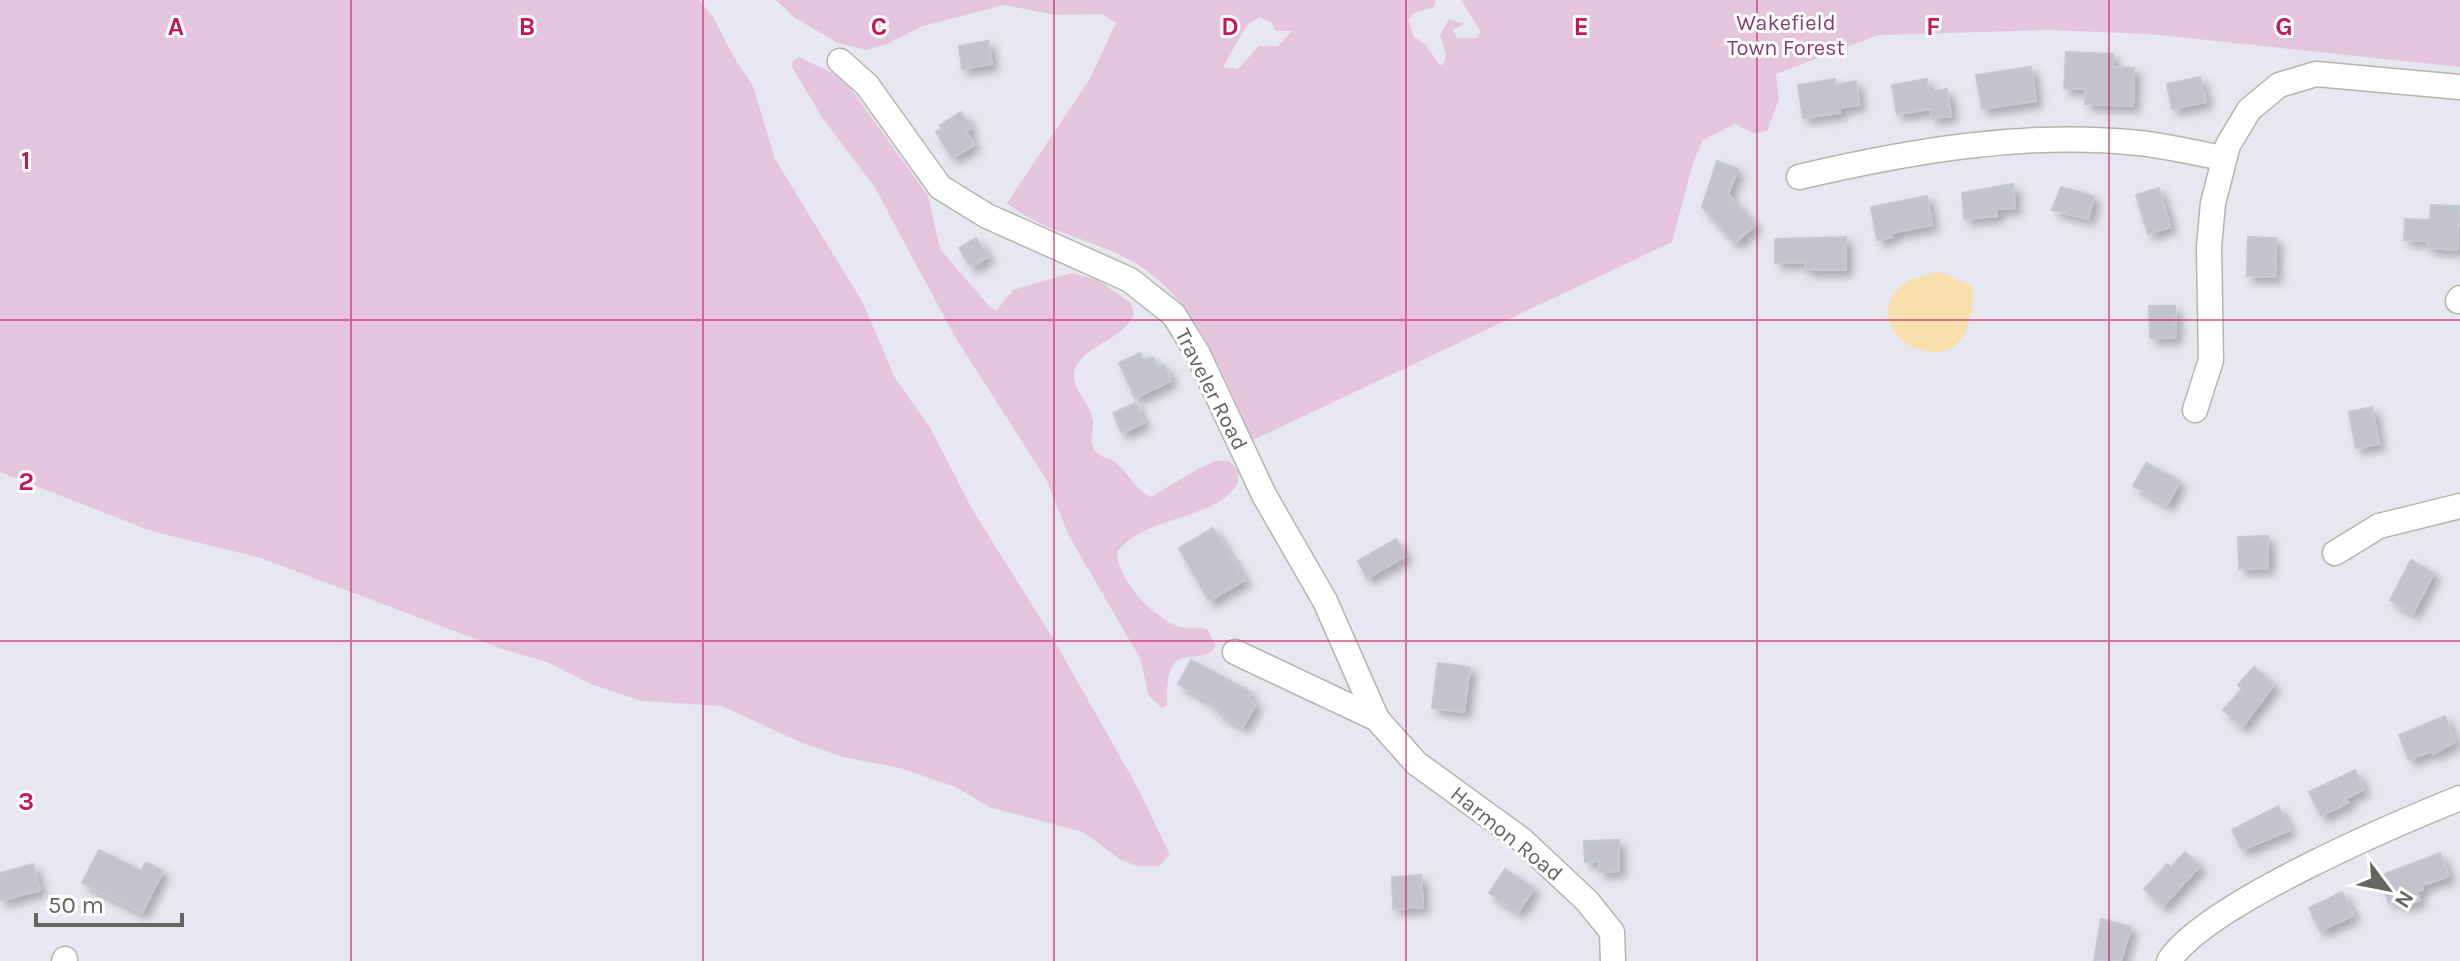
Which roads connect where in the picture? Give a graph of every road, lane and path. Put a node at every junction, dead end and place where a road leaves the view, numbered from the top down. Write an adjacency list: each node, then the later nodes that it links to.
1 (840, 61): 9 (street, Traveler Road)
2 (2460, 87): 3 (street)
3 (2223, 158): 4 (street); 5 (street)
4 (1799, 177)
5 (2195, 410)
6 (2460, 506): 7 (street)
7 (2335, 553)
8 (1235, 652): 9 (street)
9 (1377, 719): 11 (street, Harmon Road)
10 (2460, 798): 12 (street)
11 (1613, 961)
12 (2169, 961)

